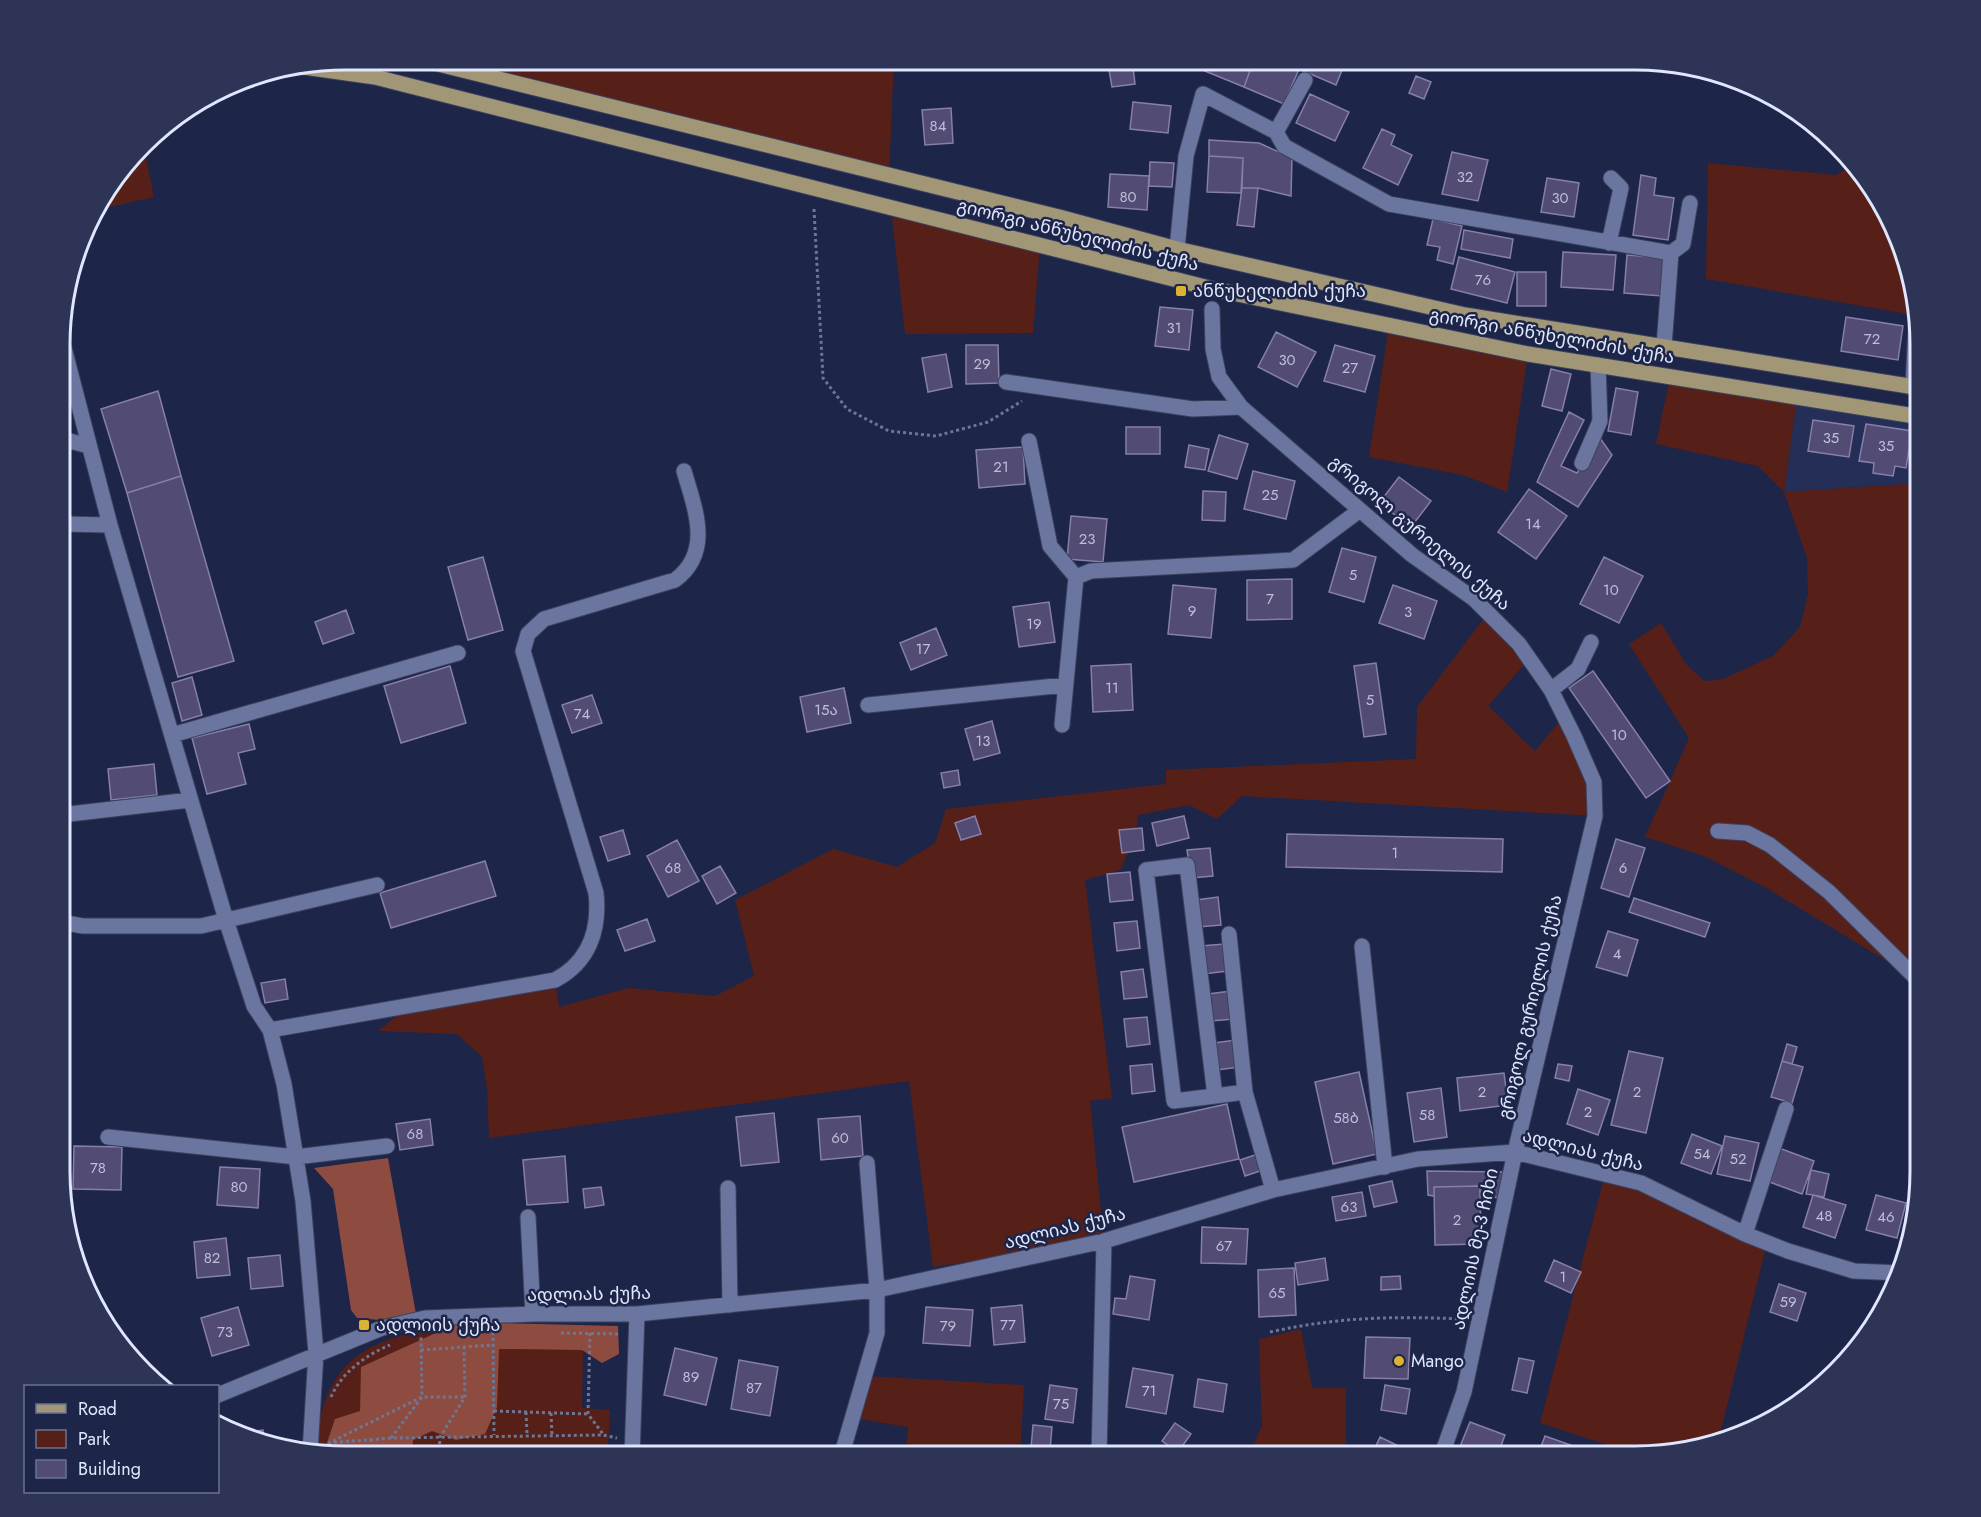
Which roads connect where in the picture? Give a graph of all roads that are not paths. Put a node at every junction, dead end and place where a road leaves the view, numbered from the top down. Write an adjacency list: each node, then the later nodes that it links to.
1 (463, 70): 8 (main road, გიორგი ანწუხელიძის ქუჩა)
2 (331, 71): 12 (main road, გიორგი ანწუხელიძის ქუჩა)
3 (1305, 80): 4 (street)
4 (1276, 132): 7 (street); 8 (street)
5 (1611, 178): 7 (street)
6 (1690, 203): 9 (street)
7 (1609, 243): 9 (street)
8 (1177, 249): 11 (main road, გიორგი ანწუხელიძის ქუჩა)
9 (1671, 252): 11 (street)
10 (1212, 309): 16 (street, გრიგოლ გურიელის ქუჩა)
11 (1664, 346): 15 (main road, გიორგი ანწუხელიძის ქუჩა)
12 (1598, 366): 17 (main road, გიორგი ანწუხელიძის ქუჩა); 21 (street)
13 (70, 372): 20 (street)
14 (1005, 382): 16 (street)
15 (1910, 386)
16 (1241, 407): 23 (street, გრიგოლ გურიელის ქუჩა)
17 (1910, 415)
18 (70, 441): 20 (street)
19 (1029, 441): 26 (street)
20 (89, 446): 25 (street)
21 (1582, 463)
22 (684, 471): 43 (street)
23 (1360, 510): 26 (street); 30 (street, გრიგოლ გურიელის ქუჩა)
24 (70, 524): 25 (street)
25 (110, 525): 33 (street)
26 (1076, 577): 29 (street)
27 (1591, 642): 30 (street)
28 (458, 653): 33 (street)
29 (1065, 685): 31 (street); 32 (street)
30 (1551, 690): 49 (street, გრიგოლ გურიელის ქუჩა)
31 (868, 705)
32 (1062, 725)
33 (172, 735): 34 (street)
34 (190, 800): 35 (street); 38 (street)
35 (70, 814)
36 (1718, 831): 42 (street)
37 (377, 885): 38 (street)
38 (226, 920): 39 (street); 43 (street)
39 (70, 924)
40 (1229, 934): 44 (street)
41 (1362, 946): 52 (street)
42 (1910, 973)
43 (270, 1030): 50 (street)
44 (1245, 1092): 45 (street); 54 (street)
45 (1215, 1096): 45 (street)
46 (1786, 1109): 56 (street)
47 (108, 1137): 50 (street)
48 (387, 1146): 50 (street)
49 (1515, 1152): 52 (street, ადლიას ქუჩა); 56 (street, ადლიას ქუჩა); 69 (street, ადლიის მე-3 ჩიხი)
50 (296, 1156): 63 (street)
51 (867, 1163): 59 (street)
52 (1385, 1167): 54 (street, ადლიას ქუჩა)
53 (728, 1188): 60 (street)
54 (1273, 1190): 57 (street, ადლიას ქუჩა)
55 (528, 1217): 61 (street)
56 (1745, 1234): 58 (street, ადლიას ქუჩა)
57 (1104, 1241): 59 (street, ადლიას ქუჩა); 68 (street)
58 (1892, 1273)
59 (877, 1290): 60 (street, ადლიას ქუჩა); 67 (street)
60 (730, 1305): 62 (street, ადლიას ქუჩა)
61 (533, 1314): 62 (street, ადლიას ქუჩა); 63 (street, ადლიას ქუჩა)
62 (637, 1314): 66 (street)
63 (316, 1353): 64 (street, ადლიას ქუჩა); 65 (street)
64 (219, 1395)
65 (315, 1445)
66 (635, 1446)
67 (844, 1446)
68 (1099, 1446)
69 (1445, 1446)

